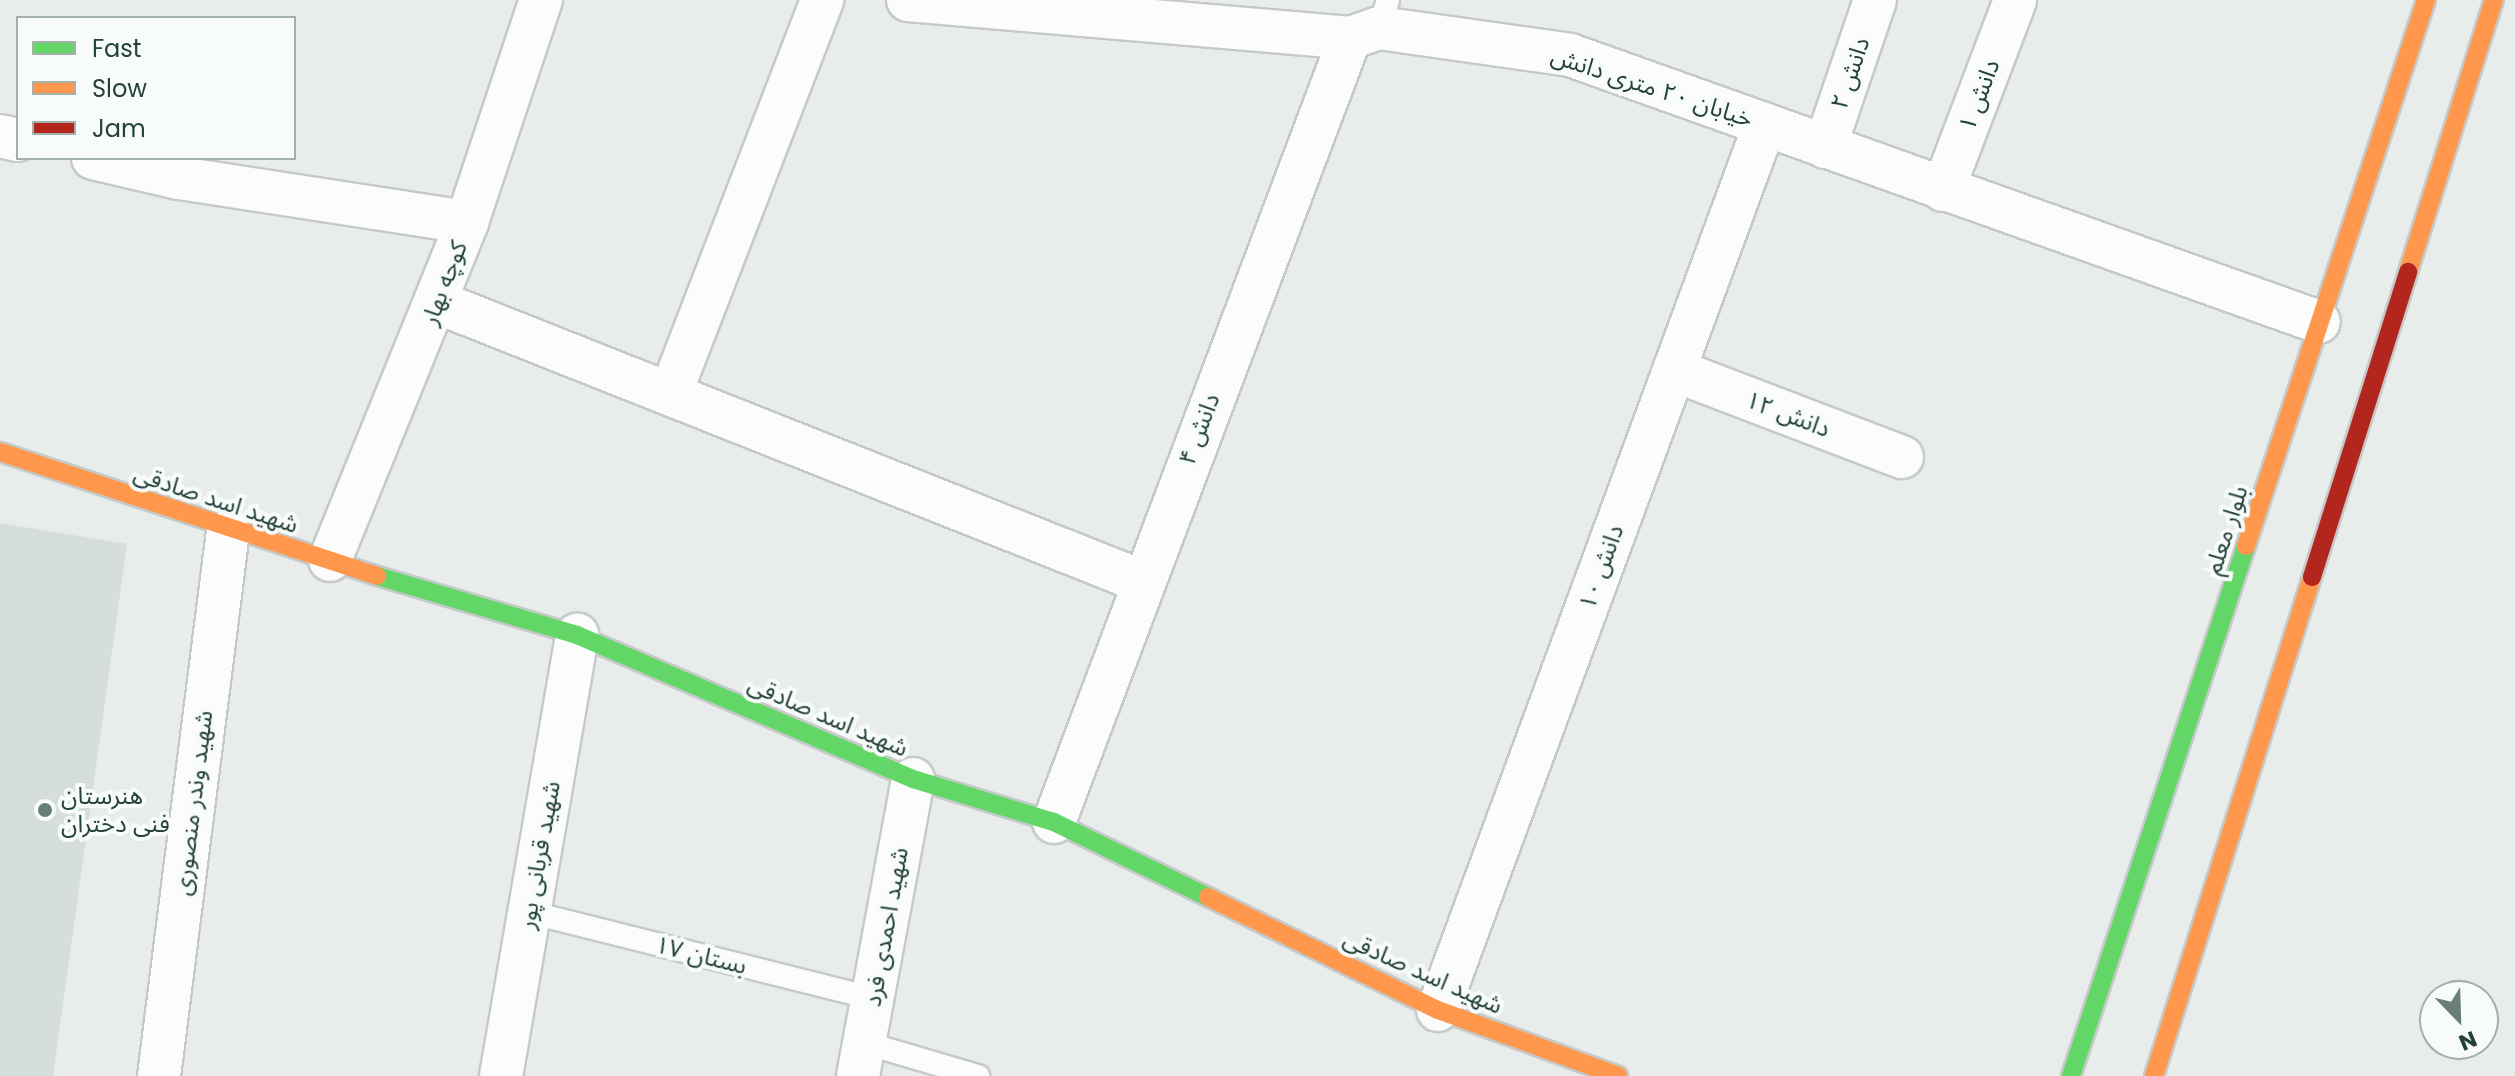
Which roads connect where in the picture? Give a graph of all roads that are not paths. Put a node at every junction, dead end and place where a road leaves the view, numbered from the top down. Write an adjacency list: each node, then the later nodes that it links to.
1 (541, 0): 14 (street, کوچه بهار)
2 (822, 0): 18 (street)
3 (908, 0): 8 (street, خیابان ۲۰ متری دانش)
4 (2015, 0): 13 (street, دانش ۱)
5 (2426, 0): 16 (main road, بلوار معلم)
6 (2494, 0): 36 (main road)
7 (1867, 2): 11 (street, دانش ۲)
8 (1240, 15): 9 (street, خیابان ۲۰ متری دانش)
9 (1372, 22): 10 (street, خیابان ۲۰ متری دانش); 23 (street, دانش ۴)
10 (1765, 124): 11 (street, خیابان ۲۰ متری دانش); 17 (street, دانش ۱۰)
11 (1825, 147): 13 (street, خیابان ۲۰ متری دانش)
12 (102, 160): 14 (street)
13 (1943, 190): 16 (street, خیابان ۲۰ متری دانش)
14 (467, 222): 15 (street, کوچه بهار)
15 (437, 302): 18 (street); 22 (street, کوچه بهار)
16 (2319, 322): 35 (main road, بلوار معلم)
17 (1674, 370): 20 (street, دانش ۱۲); 29 (street, دانش ۱۰)
18 (671, 392): 23 (street)
19 (0, 452): 21 (main road, شهید اسد صادقی)
20 (1902, 457)
21 (228, 531): 22 (main road, شهید اسد صادقی); 32 (street, شهید وندر منصوری)
22 (330, 560): 24 (main road, شهید اسد صادقی)
23 (1141, 581): 26 (street, دانش ۴)
24 (577, 635): 25 (main road, شهید اسد صادقی); 27 (street, شهید قربانی پور)
25 (913, 779): 26 (main road, شهید اسد صادقی); 28 (street, شهید احمدی فرد)
26 (1054, 822): 29 (main road, شهید اسد صادقی)
27 (529, 912): 28 (lane, بستان ۱۷); 33 (street, شهید قربانی پور)
28 (872, 998): 30 (street, شهید احمدی فرد)
29 (1438, 1010): 31 (main road, شهید اسد صادقی)
30 (862, 1059): 34 (lane)
31 (1610, 1074)
32 (159, 1076)
33 (501, 1076)
34 (978, 1076)
35 (2071, 1076)
36 (2154, 1076)

